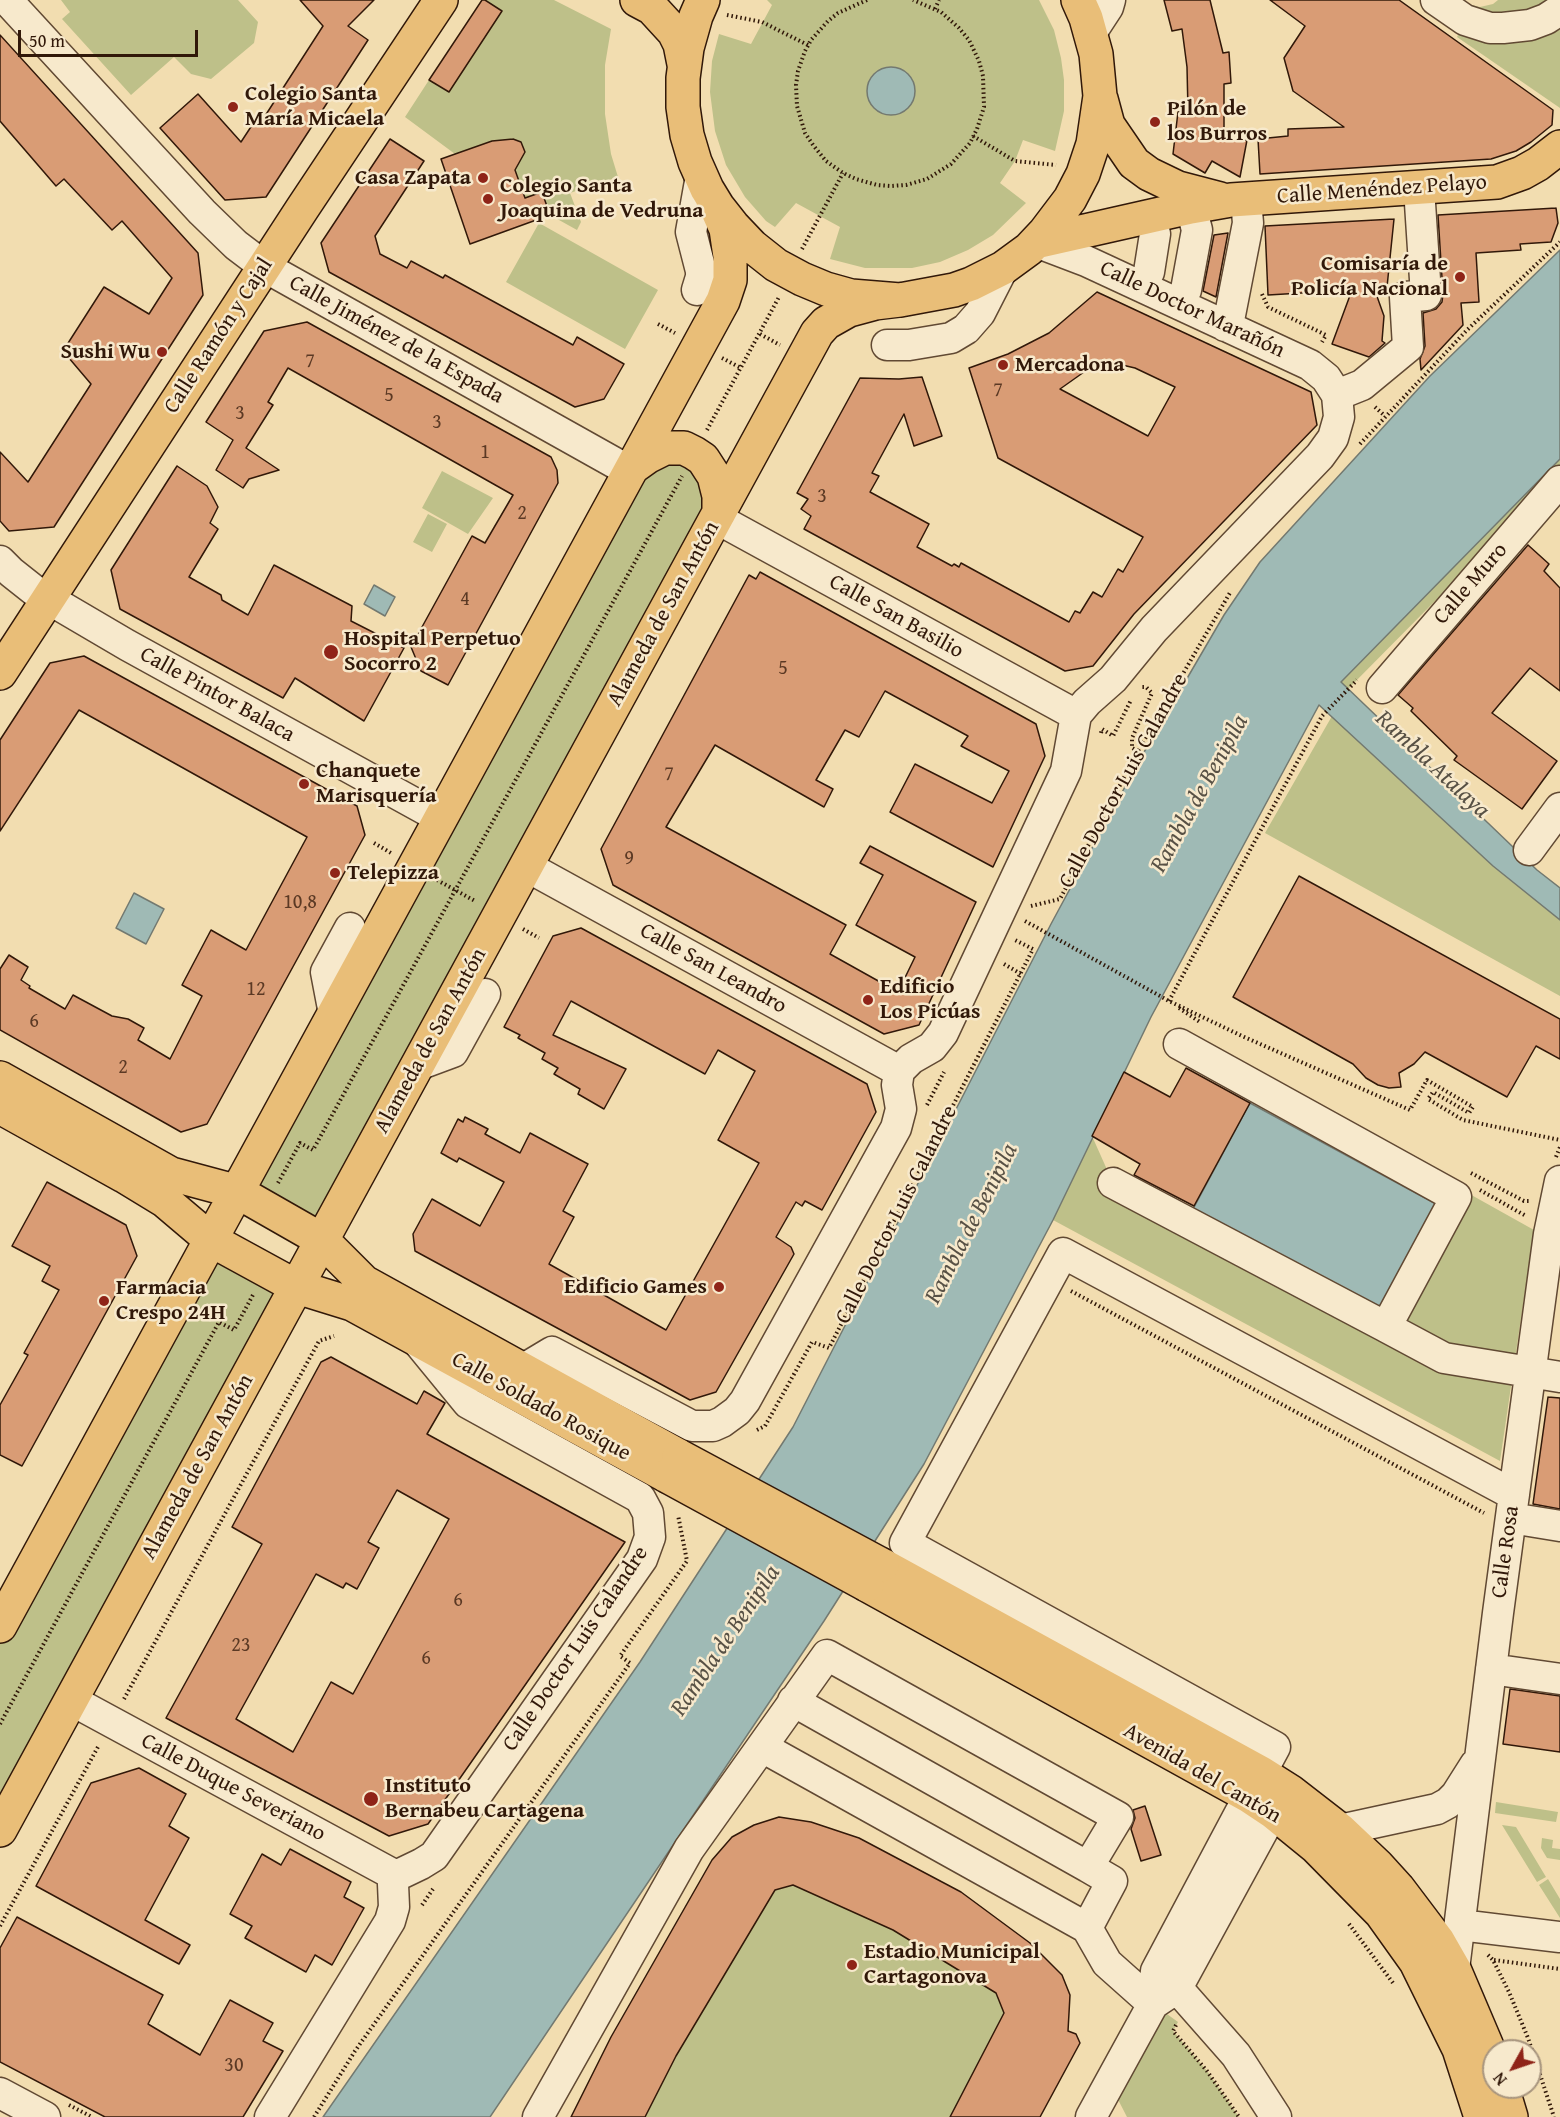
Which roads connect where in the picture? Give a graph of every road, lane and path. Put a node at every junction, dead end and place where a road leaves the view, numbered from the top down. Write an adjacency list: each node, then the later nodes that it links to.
1 (7, 0): 28 (street, Calle Jiménez de la Espada)
2 (441, 0): 28 (main road, Calle Ramón y Cajal)
3 (637, 0): 15 (main road)
4 (867, 0): 14 (path)
5 (913, 0): 11 (path)
6 (939, 0): 11 (path)
7 (1078, 0): 13 (main road)
8 (1110, 0): 13 (street)
9 (1436, 0): 12 (street)
10 (712, 7): 14 (path); 15 (main road)
11 (935, 9): 17 (path)
12 (1560, 10)
13 (1091, 33): 16 (main road)
14 (808, 45): 20 (path)
15 (684, 64): 21 (main road)
16 (1100, 96): 23 (main road); 25 (main road)
17 (973, 136): 19 (path); 20 (path)
18 (1560, 147): 22 (main road, Calle Menéndez Pelayo)
19 (1064, 166)
20 (843, 173): 27 (path)
21 (707, 187): 30 (street); 33 (main road); 41 (main road)
22 (1419, 188): 23 (main road, Calle Menéndez Pelayo); 38 (street)
23 (1239, 200): 24 (main road); 34 (street)
24 (1171, 212): 25 (main road); 32 (street); 32 (street)
25 (1036, 242): 29 (main road); 32 (street, Calle Doctor Marañón)
26 (1560, 242): 39 (path)
27 (800, 253)
28 (265, 267): 41 (street, Calle Jiménez de la Espada); 46 (main road, Calle Ramón y Cajal)
29 (1003, 268): 33 (main road); 36 (street)
30 (697, 290)
31 (780, 295): 35 (path)
32 (1161, 296): 34 (street, Calle Doctor Marañón)
33 (900, 300): 43 (main road, Alameda de San Antón)
34 (1225, 326): 38 (street, Calle Doctor Marañón)
35 (759, 334): 37 (path); 40 (path)
36 (887, 345)
37 (787, 348)
38 (1337, 395): 52 (street)
39 (1355, 450)
40 (694, 453): 41 (main road); 43 (main road); 61 (path)
41 (632, 470): 56 (main road)
42 (1560, 481): 48 (street, Calle Muro)
43 (718, 515): 52 (street, Calle San Basilio); 59 (main road, Alameda de San Antón)
44 (0, 561): 46 (street, Calle Pintor Balaca)
45 (1233, 586): 54 (path, Calle Doctor Luis Calandre)
46 (48, 599): 47 (main road, Calle Ramón y Cajal); 56 (street, Calle Pintor Balaca)
47 (0, 673)
48 (1383, 688)
49 (1348, 689): 69 (path)
50 (1137, 692): 54 (path)
51 (1132, 698): 53 (path)
52 (1076, 715): 73 (street)
53 (1102, 729)
54 (1138, 751): 63 (path, Calle Doctor Luis Calandre)
55 (1560, 808): 58 (street)
56 (441, 818): 60 (main road)
57 (374, 843): 60 (path)
58 (1529, 850)
59 (526, 866): 62 (main road, Alameda de San Antón); 73 (street, Calle San Leandro)
60 (415, 867): 61 (path); 70 (main road)
61 (455, 890): 62 (path); 79 (path)
62 (499, 915): 65 (path); 72 (main road, Alameda de San Antón)
63 (1024, 920): 67 (path, Calle Doctor Luis Calandre); 69 (path)
64 (350, 928): 70 (street)
65 (539, 938)
66 (1007, 958): 67 (path)
67 (1021, 974): 94 (path, Calle Doctor Luis Calandre)
68 (485, 994): 72 (street)
69 (1169, 1001): 76 (path)
70 (334, 1014): 80 (main road)
71 (1179, 1044): 87 (street)
72 (418, 1065): 83 (main road, Alameda de San Antón)
73 (899, 1071): 93 (street, Calle Doctor Luis Calandre)
74 (0, 1078): 80 (main road, Calle Soldado Rosique)
75 (0, 1107): 82 (main road, Calle Soldado Rosique)
76 (1560, 1140)
77 (1560, 1181): 81 (street, Calle Rosa)
78 (1113, 1183): 87 (street)
79 (275, 1189)
80 (237, 1192): 82 (main road); 83 (main road, Calle Soldado Rosique)
81 (1555, 1235): 91 (street, Calle Rosa)
82 (211, 1240): 84 (main road, Calle Soldado Rosique); 100 (main road)
83 (322, 1240): 86 (main road, Alameda de San Antón); 90 (main road, Calle Soldado Rosique)
84 (266, 1270): 86 (main road, Calle Soldado Rosique); 106 (path)
85 (1049, 1279): 98 (path); 98 (street); 109 (street)
86 (297, 1287): 89 (main road, Calle Soldado Rosique); 103 (main road, Alameda de San Antón)
87 (1386, 1327): 91 (street)
88 (334, 1336): 105 (path)
89 (414, 1338): 95 (main road, Calle Soldado Rosique); 96 (street, Calle Soldado Rosique)
90 (522, 1370): 93 (street, Calle Soldado Rosique); 95 (main road, Calle Soldado Rosique)
91 (1530, 1373): 92 (street); 98 (street, Calle Rosa)
92 (1560, 1377)
93 (692, 1426)
94 (750, 1434)
95 (673, 1466): 109 (main road, Avenida del Cantón, bridge)
96 (640, 1498): 113 (street, Calle Doctor Luis Calandre)
97 (677, 1509): 129 (path, Calle Doctor Luis Calandre)
98 (1502, 1513): 99 (street); 101 (street, Calle Rosa)
99 (1560, 1526)
100 (0, 1626)
101 (1491, 1670): 102 (street); 108 (street, Calle Rosa)
102 (1560, 1679)
103 (71, 1700): 105 (street, Calle Duque Severiano); 110 (main road, Alameda de San Antón)
104 (793, 1701): 107 (street); 112 (street); 112 (street)
105 (110, 1722): 113 (street, Calle Duque Severiano); 116 (path)
106 (0, 1724)
107 (762, 1747): 117 (street); 130 (street)
108 (1479, 1757): 111 (street); 115 (street, Calle Rosa)
109 (1261, 1794): 111 (main road, Avenida del Cantón); 123 (street); 133 (main road, Avenida del Cantón)
110 (0, 1830)
111 (1340, 1830): 120 (main road, Avenida del Cantón)
112 (1088, 1868): 117 (street)
113 (396, 1876): 128 (street)
114 (1345, 1919): 122 (path)
115 (1460, 1925): 118 (street); 119 (path); 120 (street, Calle Rosa)
116 (0, 1926)
117 (1087, 1928): 123 (street)
118 (1560, 1937)
119 (1493, 1960): 121 (path); 135 (path)
120 (1454, 1969): 124 (main road, Avenida del Cantón)
121 (1560, 1969)
122 (1399, 1993)
123 (1165, 1996): 131 (street); 132 (street)
124 (1485, 2039)
125 (0, 2093): 127 (street)
126 (1506, 2099): 134 (main road)
127 (45, 2117)
128 (270, 2117)
129 (314, 2117)
130 (537, 2117)
131 (1091, 2117)
132 (1276, 2117)
133 (1481, 2117)
134 (1511, 2117)
135 (1554, 2117)

